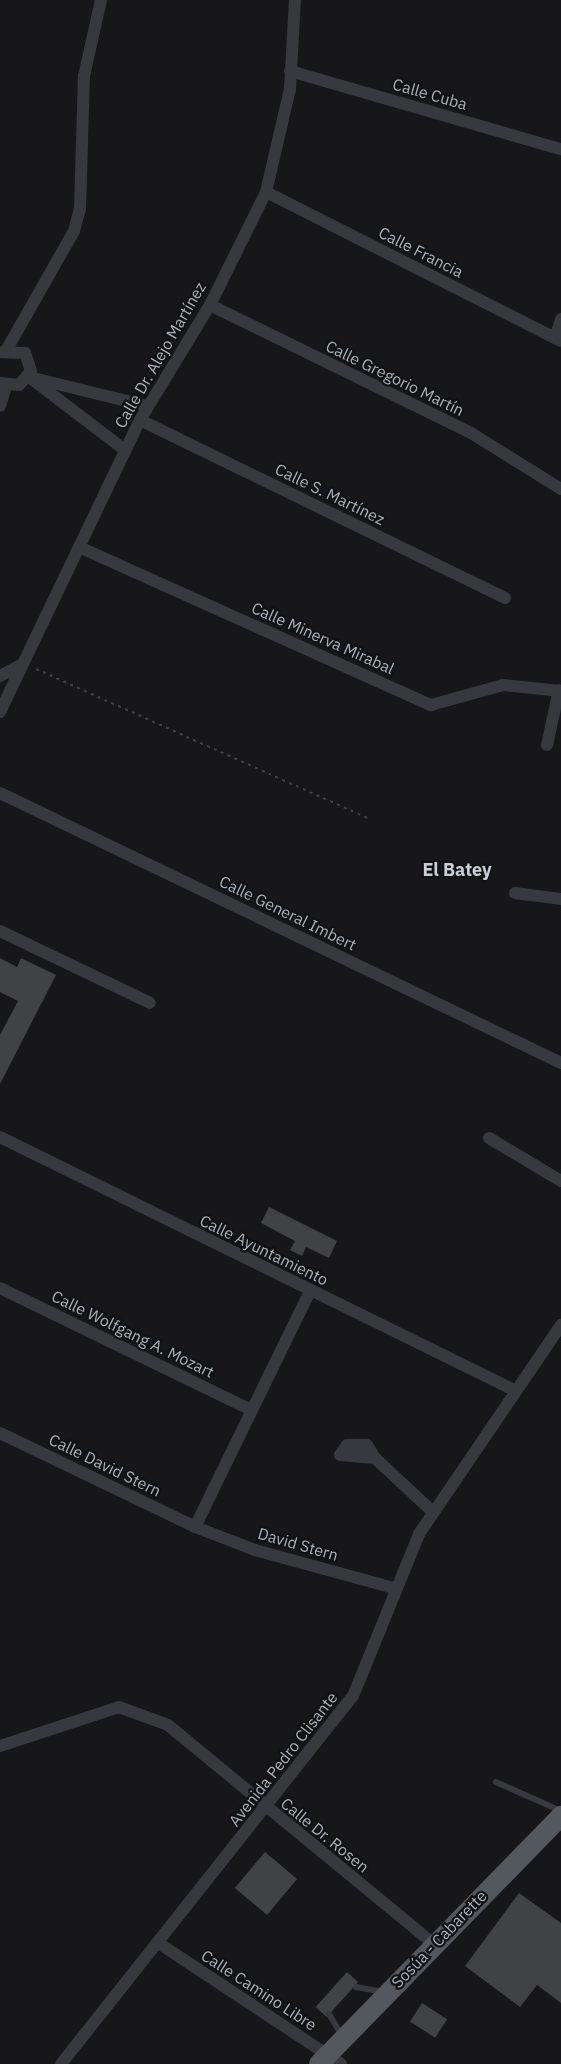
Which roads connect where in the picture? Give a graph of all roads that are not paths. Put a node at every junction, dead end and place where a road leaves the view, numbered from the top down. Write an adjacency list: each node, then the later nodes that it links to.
1 (101, 0): 9 (street)
2 (295, 0): 3 (street, Calle Dr. Alejo Martínez)
3 (290, 71): 4 (street, Calle Cuba); 5 (street, Calle Dr. Alejo Martínez)
4 (561, 149)
5 (266, 192): 6 (street, Calle Dr. Alejo Martínez); 8 (street, Calle Francia)
6 (210, 305): 13 (street, Calle Dr. Alejo Martínez); 16 (street, Calle Gregorio Martín)
7 (561, 319): 8 (street)
8 (558, 339)
9 (4, 351): 10 (street)
10 (29, 377): 11 (street); 13 (street); 15 (street)
11 (3, 384): 12 (street)
12 (0, 406)
13 (147, 406): 14 (street, Calle Dr. Alejo Martínez)
14 (140, 420): 15 (street, Calle Dr. Alejo Martínez); 18 (street, Calle S. Martínez)
15 (125, 450): 17 (street, Calle Dr. Alejo Martínez)
16 (561, 489)
17 (79, 547): 19 (street, Calle Dr. Alejo Martínez); 21 (street, Calle Minerva Mirabal)
18 (506, 598)
19 (23, 663): 20 (street); 22 (street, Calle Dr. Alejo Martínez)
20 (0, 676)
21 (560, 691): 23 (street)
22 (0, 712)
23 (547, 745)
24 (0, 793): 29 (street, Calle General Imbert)
25 (516, 893): 26 (street)
26 (561, 898)
27 (0, 931): 28 (street)
28 (150, 1003)
29 (561, 1063)
30 (0, 1137): 34 (street, Calle Ayuntamiento)
31 (489, 1138): 32 (street)
32 (561, 1181)
33 (0, 1288): 37 (street, Calle Wolfgang A. Mozart)
34 (310, 1291): 36 (street, Calle Ayuntamiento); 37 (street)
35 (561, 1325): 36 (street, Avenida Pedro Clisante)
36 (514, 1390): 40 (street, Avenida Pedro Clisante)
37 (251, 1410): 41 (street)
38 (0, 1433): 41 (street, Calle David Stern)
39 (375, 1458): 40 (street)
40 (432, 1512): 42 (street, Avenida Pedro Clisante)
41 (195, 1527): 42 (street, David Stern)
42 (394, 1588): 45 (street, Avenida Pedro Clisante)
43 (0, 1746): 45 (street, Calle Dr. Rosen)
44 (496, 1782): 46 (lane)
45 (266, 1809): 47 (street, Avenida Pedro Clisante); 48 (street, Calle Dr. Rosen)
46 (561, 1814): 48 (main road, Sosúa - Cabarette)
47 (160, 1944): 53 (street, Calle Camino Libre); 54 (street, Avenida Pedro Clisante)
48 (434, 1944): 50 (main road, Sosúa - Cabarette)
49 (356, 1987): 50 (lane)
50 (386, 1993): 52 (main road, Sosúa - Cabarette)
51 (329, 2014): 52 (lane)
52 (344, 2038): 53 (main road, Sosúa - Cabarette)
53 (329, 2061)
54 (61, 2064)

